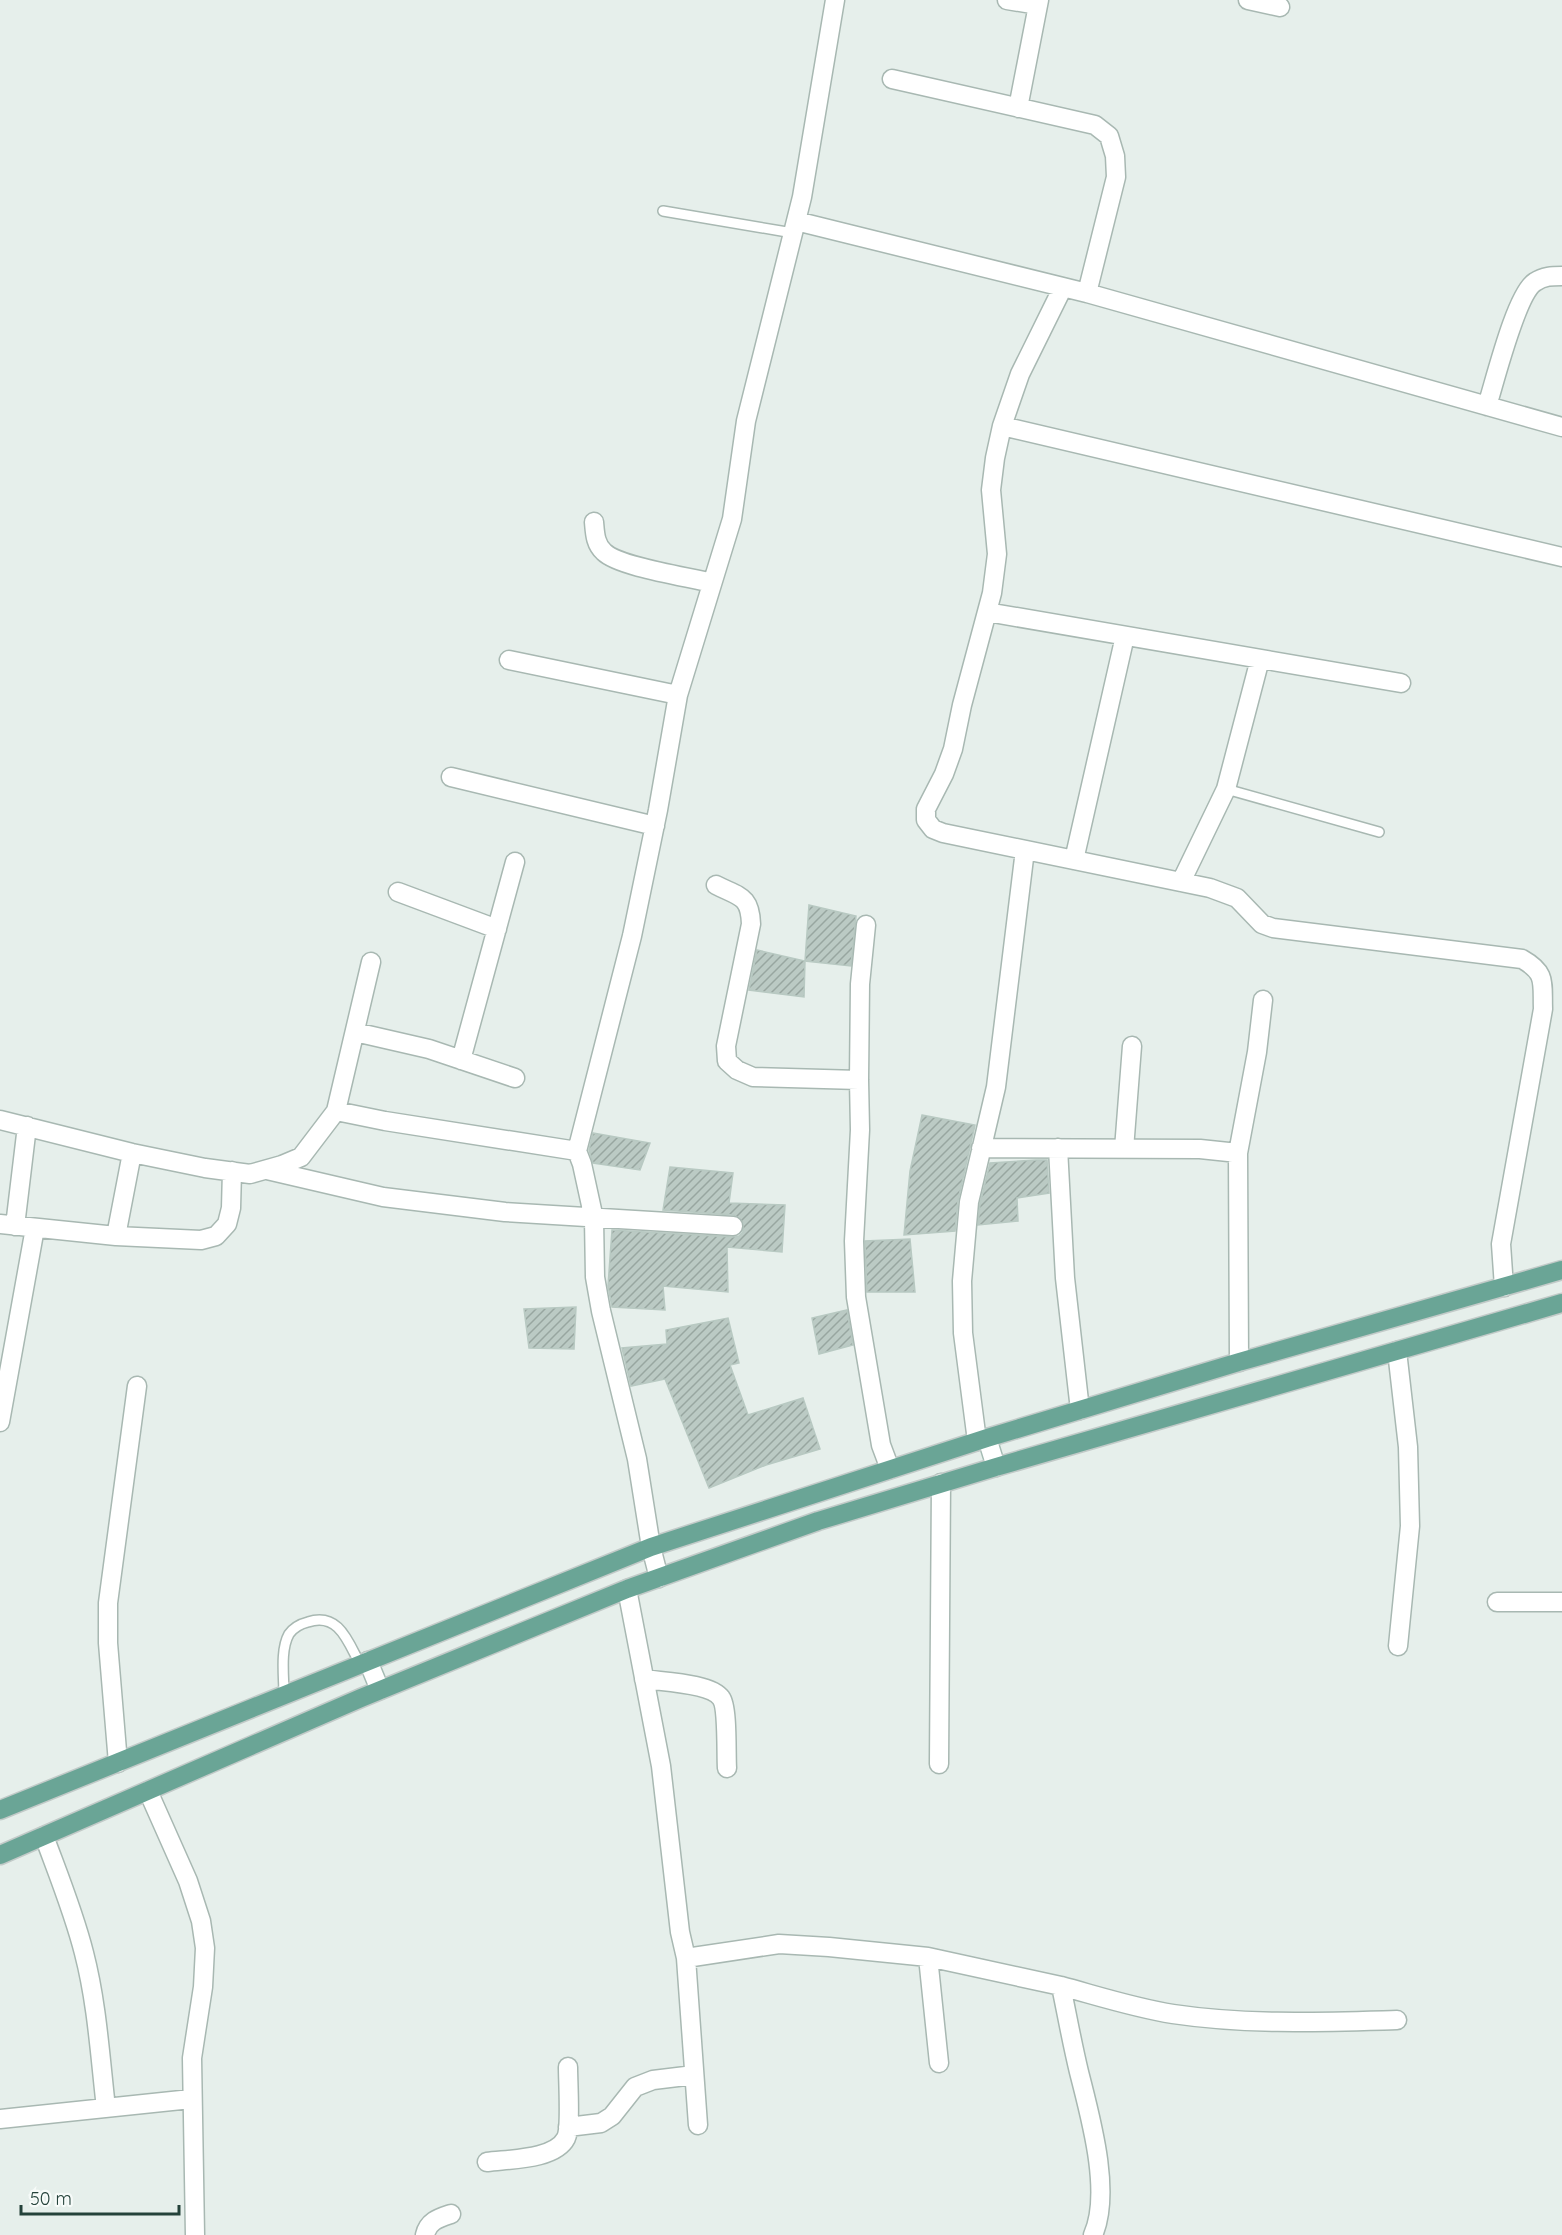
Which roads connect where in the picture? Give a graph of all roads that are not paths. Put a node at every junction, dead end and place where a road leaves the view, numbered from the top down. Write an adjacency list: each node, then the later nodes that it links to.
1 (835, 0): 9 (street)
2 (1007, 0): 4 (street)
3 (1248, 0): 5 (street)
4 (1039, 3): 7 (street)
5 (1280, 7)
6 (892, 79): 7 (street)
7 (1018, 108): 12 (street)
8 (663, 212): 9 (lane)
9 (794, 227): 11 (street); 18 (street)
10 (1562, 276): 13 (street)
11 (1063, 287): 12 (street); 14 (street)
12 (1087, 293): 13 (street)
13 (1487, 406): 15 (street)
14 (1002, 426): 17 (street); 19 (street)
15 (1562, 427)
16 (594, 522): 18 (street)
17 (1562, 557)
18 (712, 582): 24 (street)
19 (987, 612): 20 (street); 29 (street)
20 (1125, 636): 21 (street); 30 (street)
21 (1260, 659): 23 (street); 26 (street)
22 (509, 660): 24 (street)
23 (1401, 683)
24 (678, 696): 27 (street)
25 (451, 777): 27 (street)
26 (1227, 789): 28 (lane); 32 (street)
27 (655, 826): 50 (street)
28 (1379, 832)
29 (1024, 850): 30 (street); 47 (street)
30 (1074, 860): 32 (street)
31 (515, 862): 36 (street)
32 (1181, 882): 61 (street)
33 (716, 885): 43 (street)
34 (399, 892): 36 (street)
35 (866, 926): 43 (street)
36 (497, 929): 41 (street)
37 (371, 962): 39 (street)
38 (1263, 1000): 52 (street)
39 (355, 1032): 41 (street); 44 (street)
40 (1132, 1046): 49 (street)
41 (461, 1060): 42 (street)
42 (515, 1078)
43 (859, 1080): 70 (street)
44 (336, 1111): 50 (street); 53 (street)
45 (0, 1120): 46 (street)
46 (27, 1126): 51 (street); 56 (street)
47 (981, 1148): 48 (street); 68 (street)
48 (1058, 1148): 49 (street); 66 (street)
49 (1124, 1149): 52 (street)
50 (576, 1151): 55 (street)
51 (132, 1153): 54 (street); 59 (street)
52 (1238, 1153): 64 (street)
53 (265, 1170): 54 (street); 55 (street)
54 (232, 1171): 59 (street)
55 (594, 1219): 57 (street); 72 (street)
56 (8, 1225): 58 (street)
57 (733, 1226)
58 (35, 1228): 59 (street); 67 (street)
59 (116, 1236)
60 (1562, 1270): 61 (main road)
61 (1504, 1287): 64 (main road)
62 (1562, 1303): 63 (main road)
63 (1397, 1352): 69 (main road); 77 (street)
64 (1239, 1362): 66 (main road)
65 (136, 1386): 82 (street)
66 (1080, 1410): 68 (main road)
67 (0, 1422)
68 (982, 1439): 69 (street); 70 (main road)
69 (996, 1467): 71 (main road)
70 (890, 1469): 72 (main road)
71 (941, 1483): 73 (main road); 83 (street)
72 (651, 1547): 73 (street); 78 (main road)
73 (659, 1578): 74 (main road)
74 (627, 1589): 79 (street); 80 (main road)
75 (1497, 1602): 76 (street)
76 (1562, 1602)
77 (1398, 1646)
78 (364, 1663): 80 (street); 81 (main road); 81 (lane)
79 (644, 1679): 84 (street); 90 (street)
80 (380, 1690): 85 (main road)
81 (284, 1695): 82 (main road)
82 (118, 1762): 86 (main road)
83 (939, 1764)
84 (727, 1768)
85 (148, 1791): 87 (main road); 96 (street)
86 (0, 1810)
87 (44, 1836): 88 (main road); 97 (street)
88 (0, 1855)
89 (928, 1957): 90 (street); 91 (street); 93 (street)
90 (686, 1958): 95 (street)
91 (1061, 1986): 92 (street); 105 (street)
92 (1397, 2020)
93 (939, 2063)
94 (568, 2067): 100 (street)
95 (694, 2075): 99 (street); 100 (street)
96 (191, 2099): 97 (street); 103 (street)
97 (106, 2108): 98 (street)
98 (0, 2119)
99 (698, 2125)
100 (568, 2127): 101 (street)
101 (487, 2162)
102 (451, 2214): 104 (street)
103 (195, 2235)
104 (425, 2235)
105 (1093, 2235)

